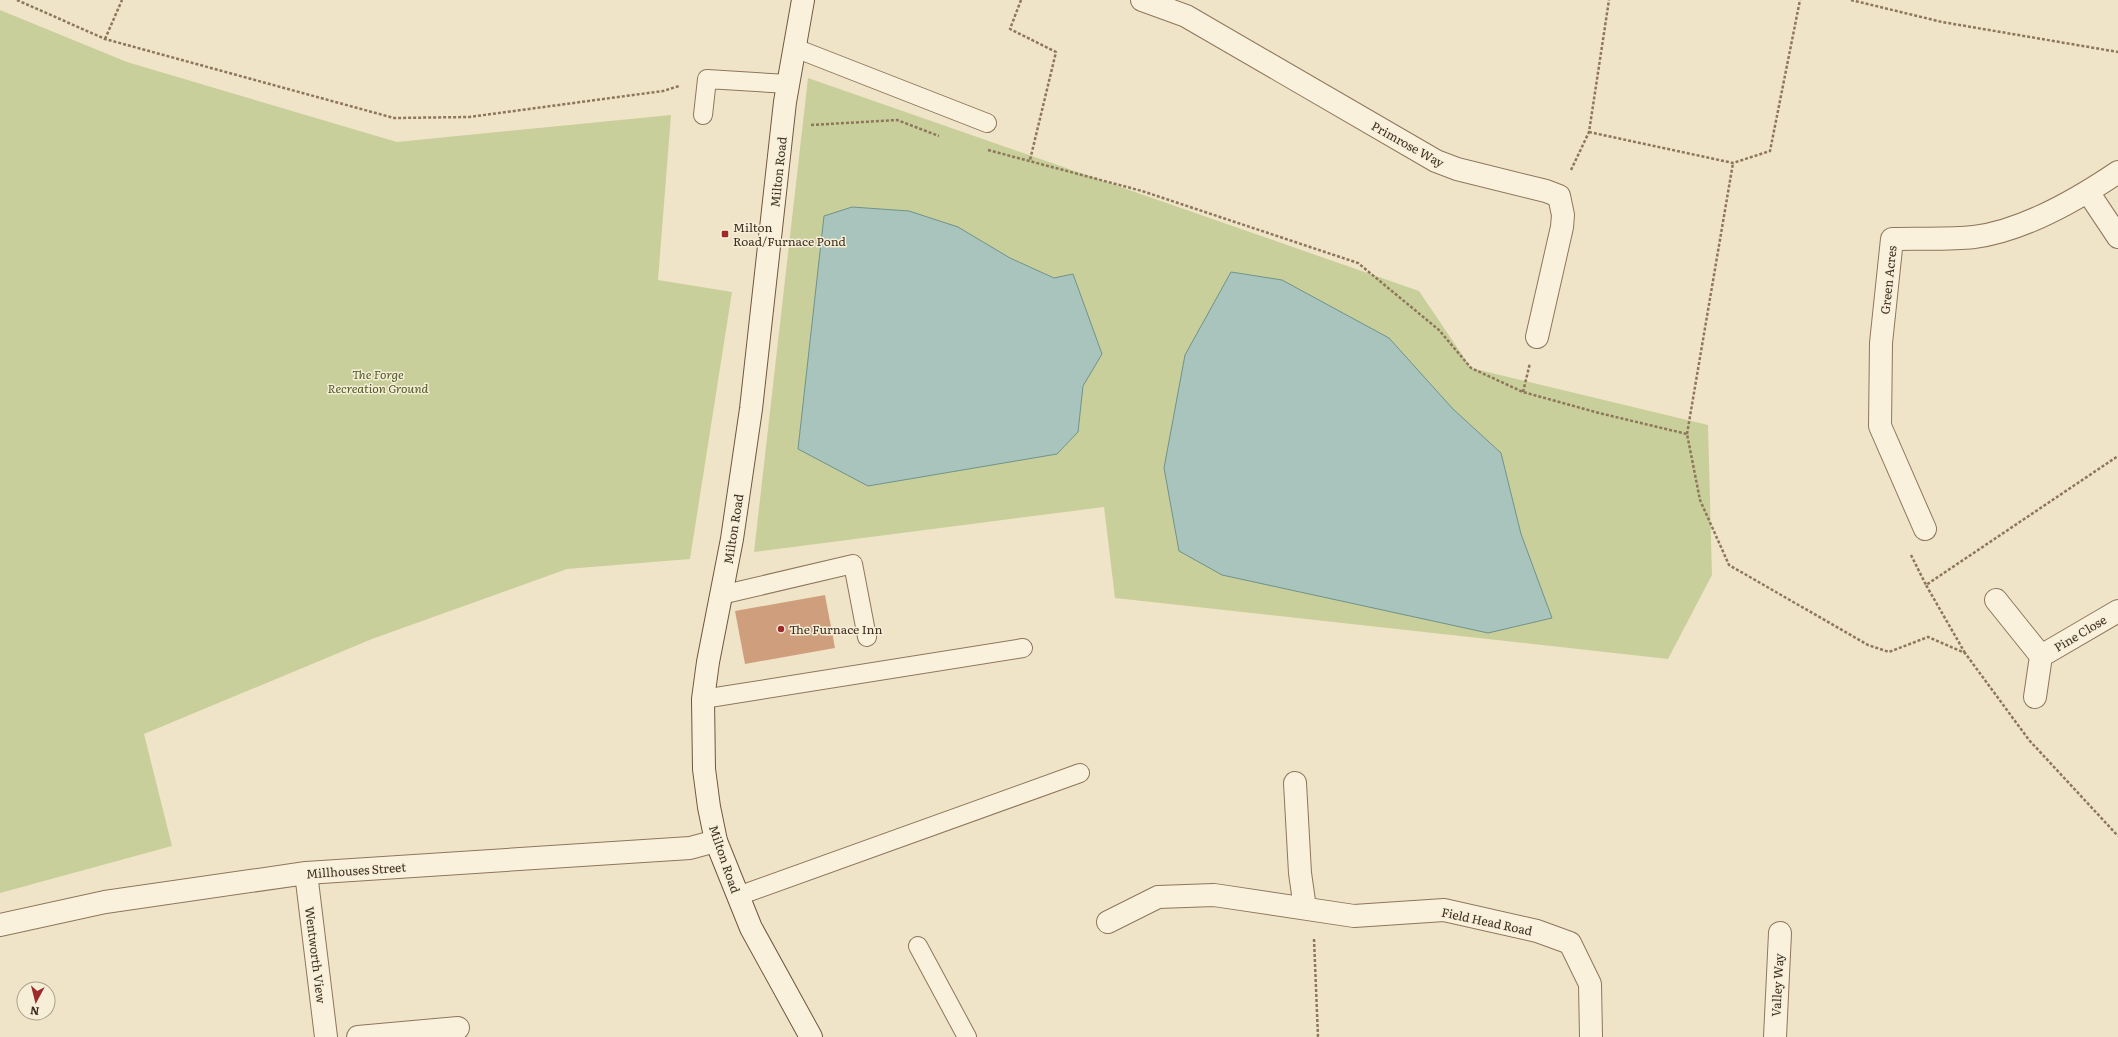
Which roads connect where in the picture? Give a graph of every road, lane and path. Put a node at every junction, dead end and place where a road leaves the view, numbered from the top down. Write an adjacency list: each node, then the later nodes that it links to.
1 (17, 0): 10 (path)
2 (122, 0): 10 (path)
3 (803, 0): 11 (street, Milton Road)
4 (1021, 0): 21 (path)
5 (1142, 0): 9 (street, Primrose Way)
6 (1609, 0): 18 (path)
7 (1800, 0): 22 (path)
8 (1851, 0): 12 (path)
9 (1188, 8): 25 (street, Primrose Way)
10 (105, 39): 13 (path)
11 (795, 48): 14 (street, Milton Road); 16 (lane)
12 (2118, 52)
13 (707, 79): 14 (lane); 15 (lane)
14 (788, 84): 17 (street, Milton Road)
15 (703, 115)
16 (987, 123)
17 (783, 127): 19 (path); 31 (street, Milton Road)
18 (1589, 132): 22 (path); 25 (path)
19 (942, 136)
20 (986, 150): 21 (path)
21 (1030, 160): 28 (path)
22 (1733, 163): 28 (path)
23 (2118, 172): 24 (street, Green Acres)
24 (2088, 192): 26 (street); 30 (street, Green Acres)
25 (1559, 196): 27 (street)
26 (2118, 237)
27 (1537, 337)
28 (1687, 434): 36 (path)
29 (2118, 456): 36 (path)
30 (1924, 529)
31 (721, 595): 34 (lane); 39 (street, Milton Road)
32 (1996, 600): 37 (street, Pine Close)
33 (2118, 611): 37 (street, Pine Close)
34 (867, 637)
35 (1023, 648): 39 (lane)
36 (1965, 653): 42 (path)
37 (2041, 656): 38 (street, Pine Close)
38 (2035, 697)
39 (703, 699): 43 (street, Milton Road)
40 (1080, 773): 45 (lane)
41 (1295, 783): 46 (street)
42 (2118, 836)
43 (716, 841): 44 (street, Millhouses Street); 45 (street, Milton Road)
44 (306, 873): 48 (street, Millhouses Street); 52 (street, Wentworth View)
45 (738, 896): 54 (street, Milton Road)
46 (1305, 908): 47 (street, Field Head Road); 56 (path); 57 (street, Field Head Road)
47 (1108, 922)
48 (0, 926)
49 (1780, 933): 58 (street, Valley Way)
50 (918, 946): 55 (lane)
51 (458, 1028): 53 (street)
52 (326, 1037)
53 (358, 1037)
54 (811, 1037)
55 (967, 1037)
56 (1318, 1037)
57 (1591, 1037)
58 (1775, 1037)

